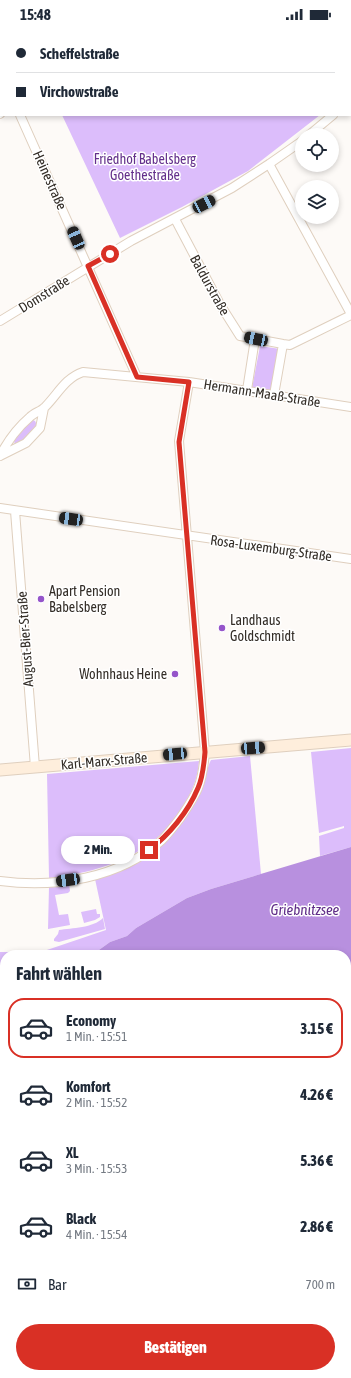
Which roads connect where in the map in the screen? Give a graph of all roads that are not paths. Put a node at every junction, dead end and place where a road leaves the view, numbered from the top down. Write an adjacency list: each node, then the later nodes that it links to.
1 (20, 116): 7 (street, Heinestraße)
2 (332, 116): 3 (street)
3 (317, 128)
4 (295, 146): 5 (street, Domstraße)
5 (269, 164): 6 (street, Domstraße); 8 (street)
6 (175, 219): 7 (street, Domstraße); 10 (street, Baldurstraße)
7 (88, 266): 9 (street, Domstraße); 12 (street, Heinestraße)
8 (351, 315): 11 (street)
9 (0, 321)
10 (256, 339): 11 (street); 14 (street)
11 (283, 344): 15 (street)
12 (137, 377): 13 (street, Hermann-Maaß-Straße); 17 (street, Hermann-Maaß-Straße)
13 (189, 382): 14 (street, Hermann-Maaß-Straße); 21 (street)
14 (247, 390): 15 (street, Hermann-Maaß-Straße)
15 (274, 395): 16 (street, Hermann-Maaß-Straße)
16 (351, 407)
17 (44, 408): 18 (street, Hermann-Maaß-Straße); 18 (street, Hermann-Maaß-Straße)
18 (0, 456)
19 (0, 508): 20 (street, Rosa-Luxemburg-Straße)
20 (15, 511): 21 (street, Rosa-Luxemburg-Straße); 25 (street, August-Bier-Straße)
21 (186, 535): 22 (street, Rosa-Luxemburg-Straße); 24 (street)
22 (351, 559)
23 (351, 740): 24 (street, Karl-Marx-Straße)
24 (205, 752): 25 (street, Karl-Marx-Straße); 27 (street)
25 (35, 766): 26 (street, Karl-Marx-Straße)
26 (0, 770)
27 (0, 881)

